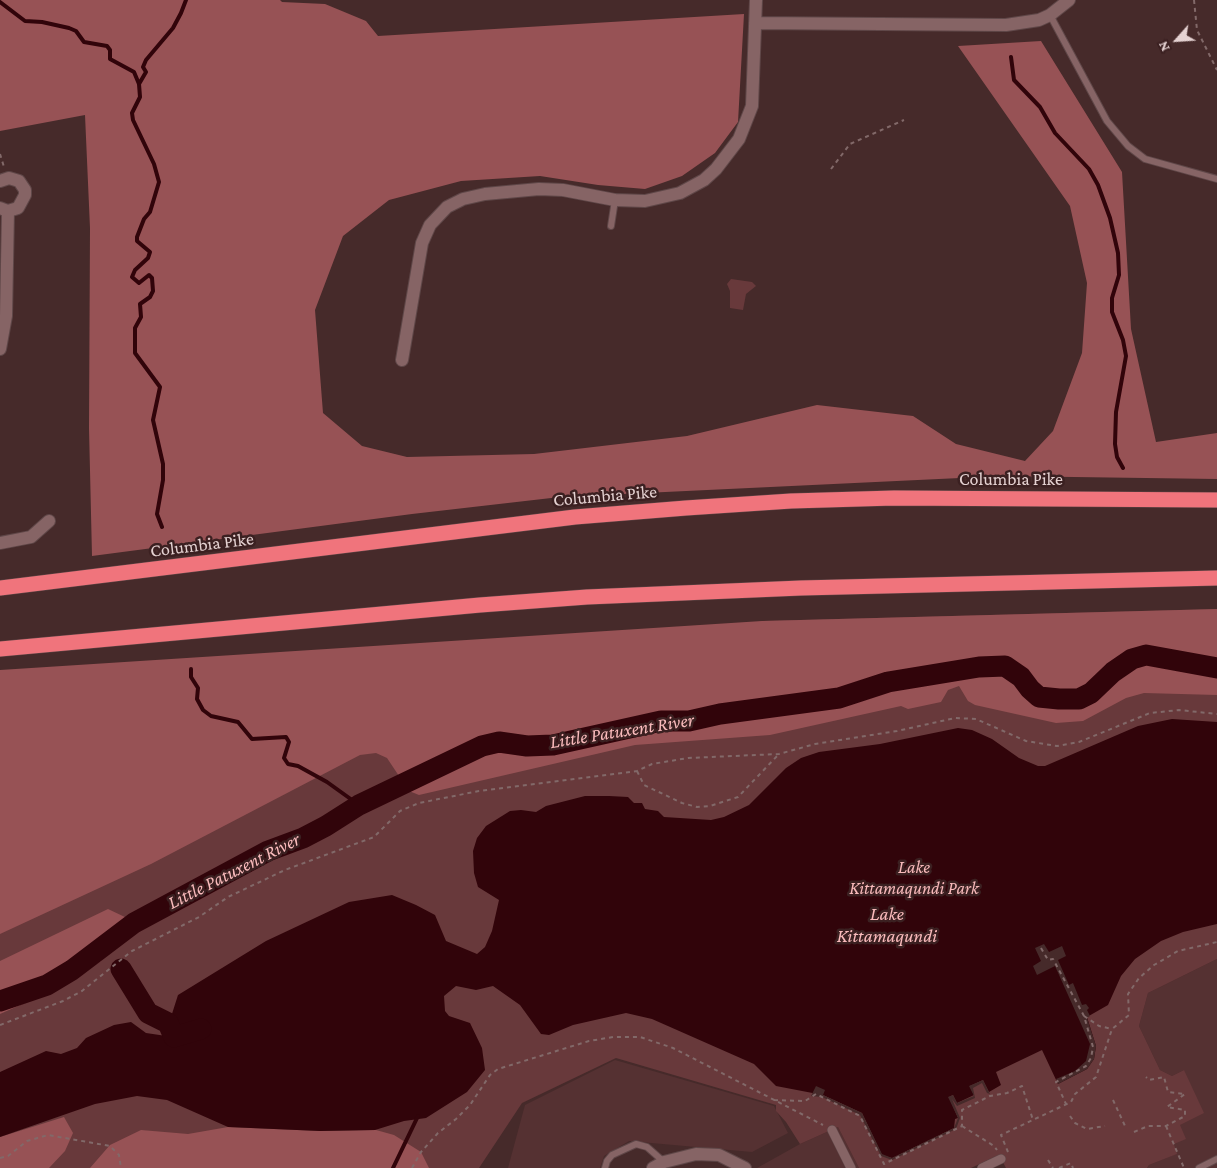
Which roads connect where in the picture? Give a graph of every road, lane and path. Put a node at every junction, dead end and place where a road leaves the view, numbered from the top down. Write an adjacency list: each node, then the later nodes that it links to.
1 (756, 0): 5 (street)
2 (1069, 0): 4 (street)
3 (1194, 0): 6 (path)
4 (1050, 15): 5 (street); 9 (lane)
5 (755, 23): 11 (street)
6 (1217, 70)
7 (904, 120): 8 (path)
8 (831, 169)
9 (1217, 179)
10 (0, 181): 12 (street)
11 (615, 200): 13 (lane); 15 (street)
12 (4, 209): 14 (street)
13 (611, 226)
14 (0, 349)
15 (402, 360)
16 (1217, 500): 20 (highway, Columbia Pike)
17 (49, 521): 18 (street)
18 (0, 543)
19 (1217, 578): 21 (highway)
20 (0, 588)
21 (0, 649)
22 (1217, 714): 23 (path)
23 (779, 754): 24 (path); 24 (path)
24 (637, 771): 28 (path)
25 (1217, 942): 29 (path)
26 (1041, 948): 27 (path)
27 (1084, 1016): 29 (path); 33 (path)
28 (0, 1025)
29 (1112, 1029): 33 (path)
30 (1146, 1078): 39 (path)
31 (772, 1100): 36 (path); 40 (path); 48 (path)
32 (1112, 1100): 38 (path)
33 (1066, 1104): 35 (path)
34 (1070, 1116): 37 (path)
35 (1033, 1120): 36 (path); 42 (path)
36 (962, 1126): 42 (path)
37 (1105, 1126)
38 (1126, 1126)
39 (1166, 1126): 41 (path); 56 (path)
40 (832, 1130): 51 (street)
41 (1134, 1132)
42 (999, 1155): 52 (street)
43 (0, 1158): 47 (path)
44 (1217, 1159): 57 (lane)
45 (1048, 1160): 53 (path)
46 (659, 1165): 49 (lane); 50 (street)
47 (121, 1168)
48 (412, 1168)
49 (605, 1168)
50 (744, 1168)
51 (851, 1168)
52 (982, 1168)
53 (1053, 1168)
54 (1060, 1168): 55 (path)
55 (1073, 1168)
56 (1184, 1168)
57 (1199, 1168)

